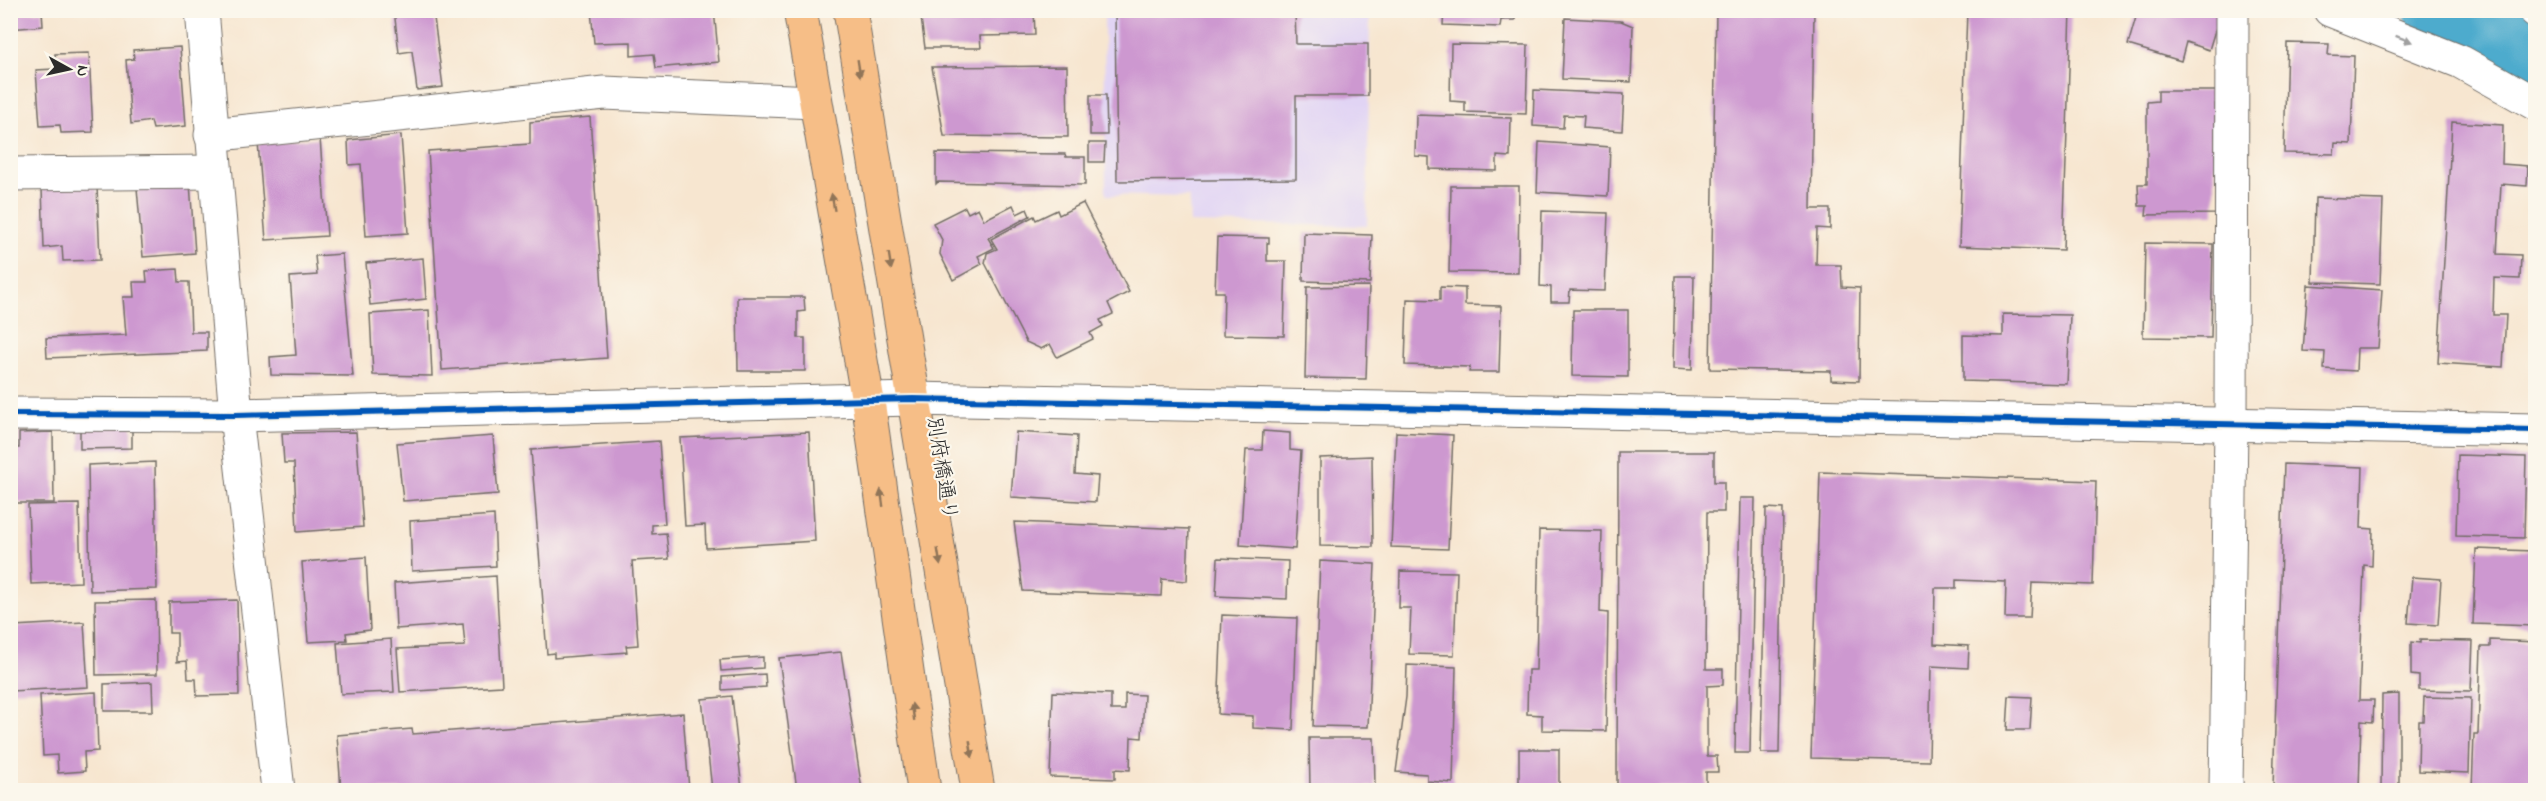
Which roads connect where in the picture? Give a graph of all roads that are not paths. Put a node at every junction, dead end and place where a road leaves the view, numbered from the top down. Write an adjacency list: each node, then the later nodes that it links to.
1 (202, 10): 8 (street)
2 (800, 10): 6 (highway)
3 (850, 10): 11 (highway, 別府橋通り, one-way to 11)
4 (2232, 10): 15 (street)
5 (2330, 10): 7 (street, one-way to 7)
6 (815, 102): 8 (street); 12 (highway, one-way to 6)
7 (2535, 104)
8 (211, 135): 9 (street)
9 (214, 172): 10 (street); 14 (street)
10 (10, 174)
11 (913, 399): 12 (street); 15 (street); 19 (highway, 別府橋通り, one-way to 19)
12 (868, 401): 14 (street); 18 (highway, one-way to 12)
13 (10, 414): 14 (street)
14 (236, 415): 17 (street)
15 (2231, 425): 16 (street); 20 (street)
16 (2535, 430)
17 (278, 790)
18 (924, 790)
19 (978, 790)
20 (2226, 790)

